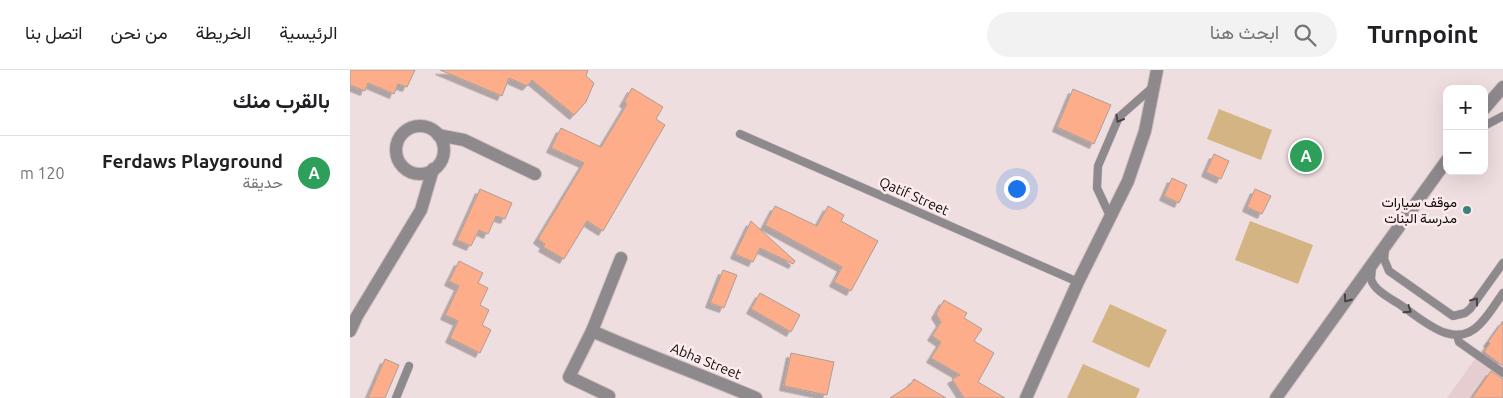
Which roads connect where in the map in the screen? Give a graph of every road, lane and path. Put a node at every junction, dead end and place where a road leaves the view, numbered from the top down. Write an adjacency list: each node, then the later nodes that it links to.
1 (1157, 70): 2 (street)
2 (1154, 86): 12 (street); 12 (lane, one-way to 12)
3 (1503, 86): 4 (street)
4 (1488, 105)
5 (1503, 116): 6 (lane)
6 (1488, 124)
7 (740, 134): 17 (lane, Qatif Street)
8 (438, 135): 10 (street); 10 (street); 11 (street)
9 (1443, 166): 13 (street)
10 (433, 169): 19 (street)
11 (535, 174)
12 (1110, 216): 17 (street)
13 (1388, 243): 15 (street); 16 (lane, one-way to 16)
14 (622, 258): 20 (street)
15 (1373, 263): 21 (lane, one-way to 21); 28 (street, one-way to 28)
16 (1503, 263)
17 (1078, 282): 27 (street)
18 (1503, 293): 21 (lane)
19 (350, 331)
20 (592, 331): 24 (street); 26 (street, Abha Street)
21 (1457, 335): 23 (lane)
22 (409, 366): 25 (lane)
23 (1503, 373)
24 (609, 396)
25 (396, 398)
26 (756, 398)
27 (1026, 398)
28 (1276, 398)

